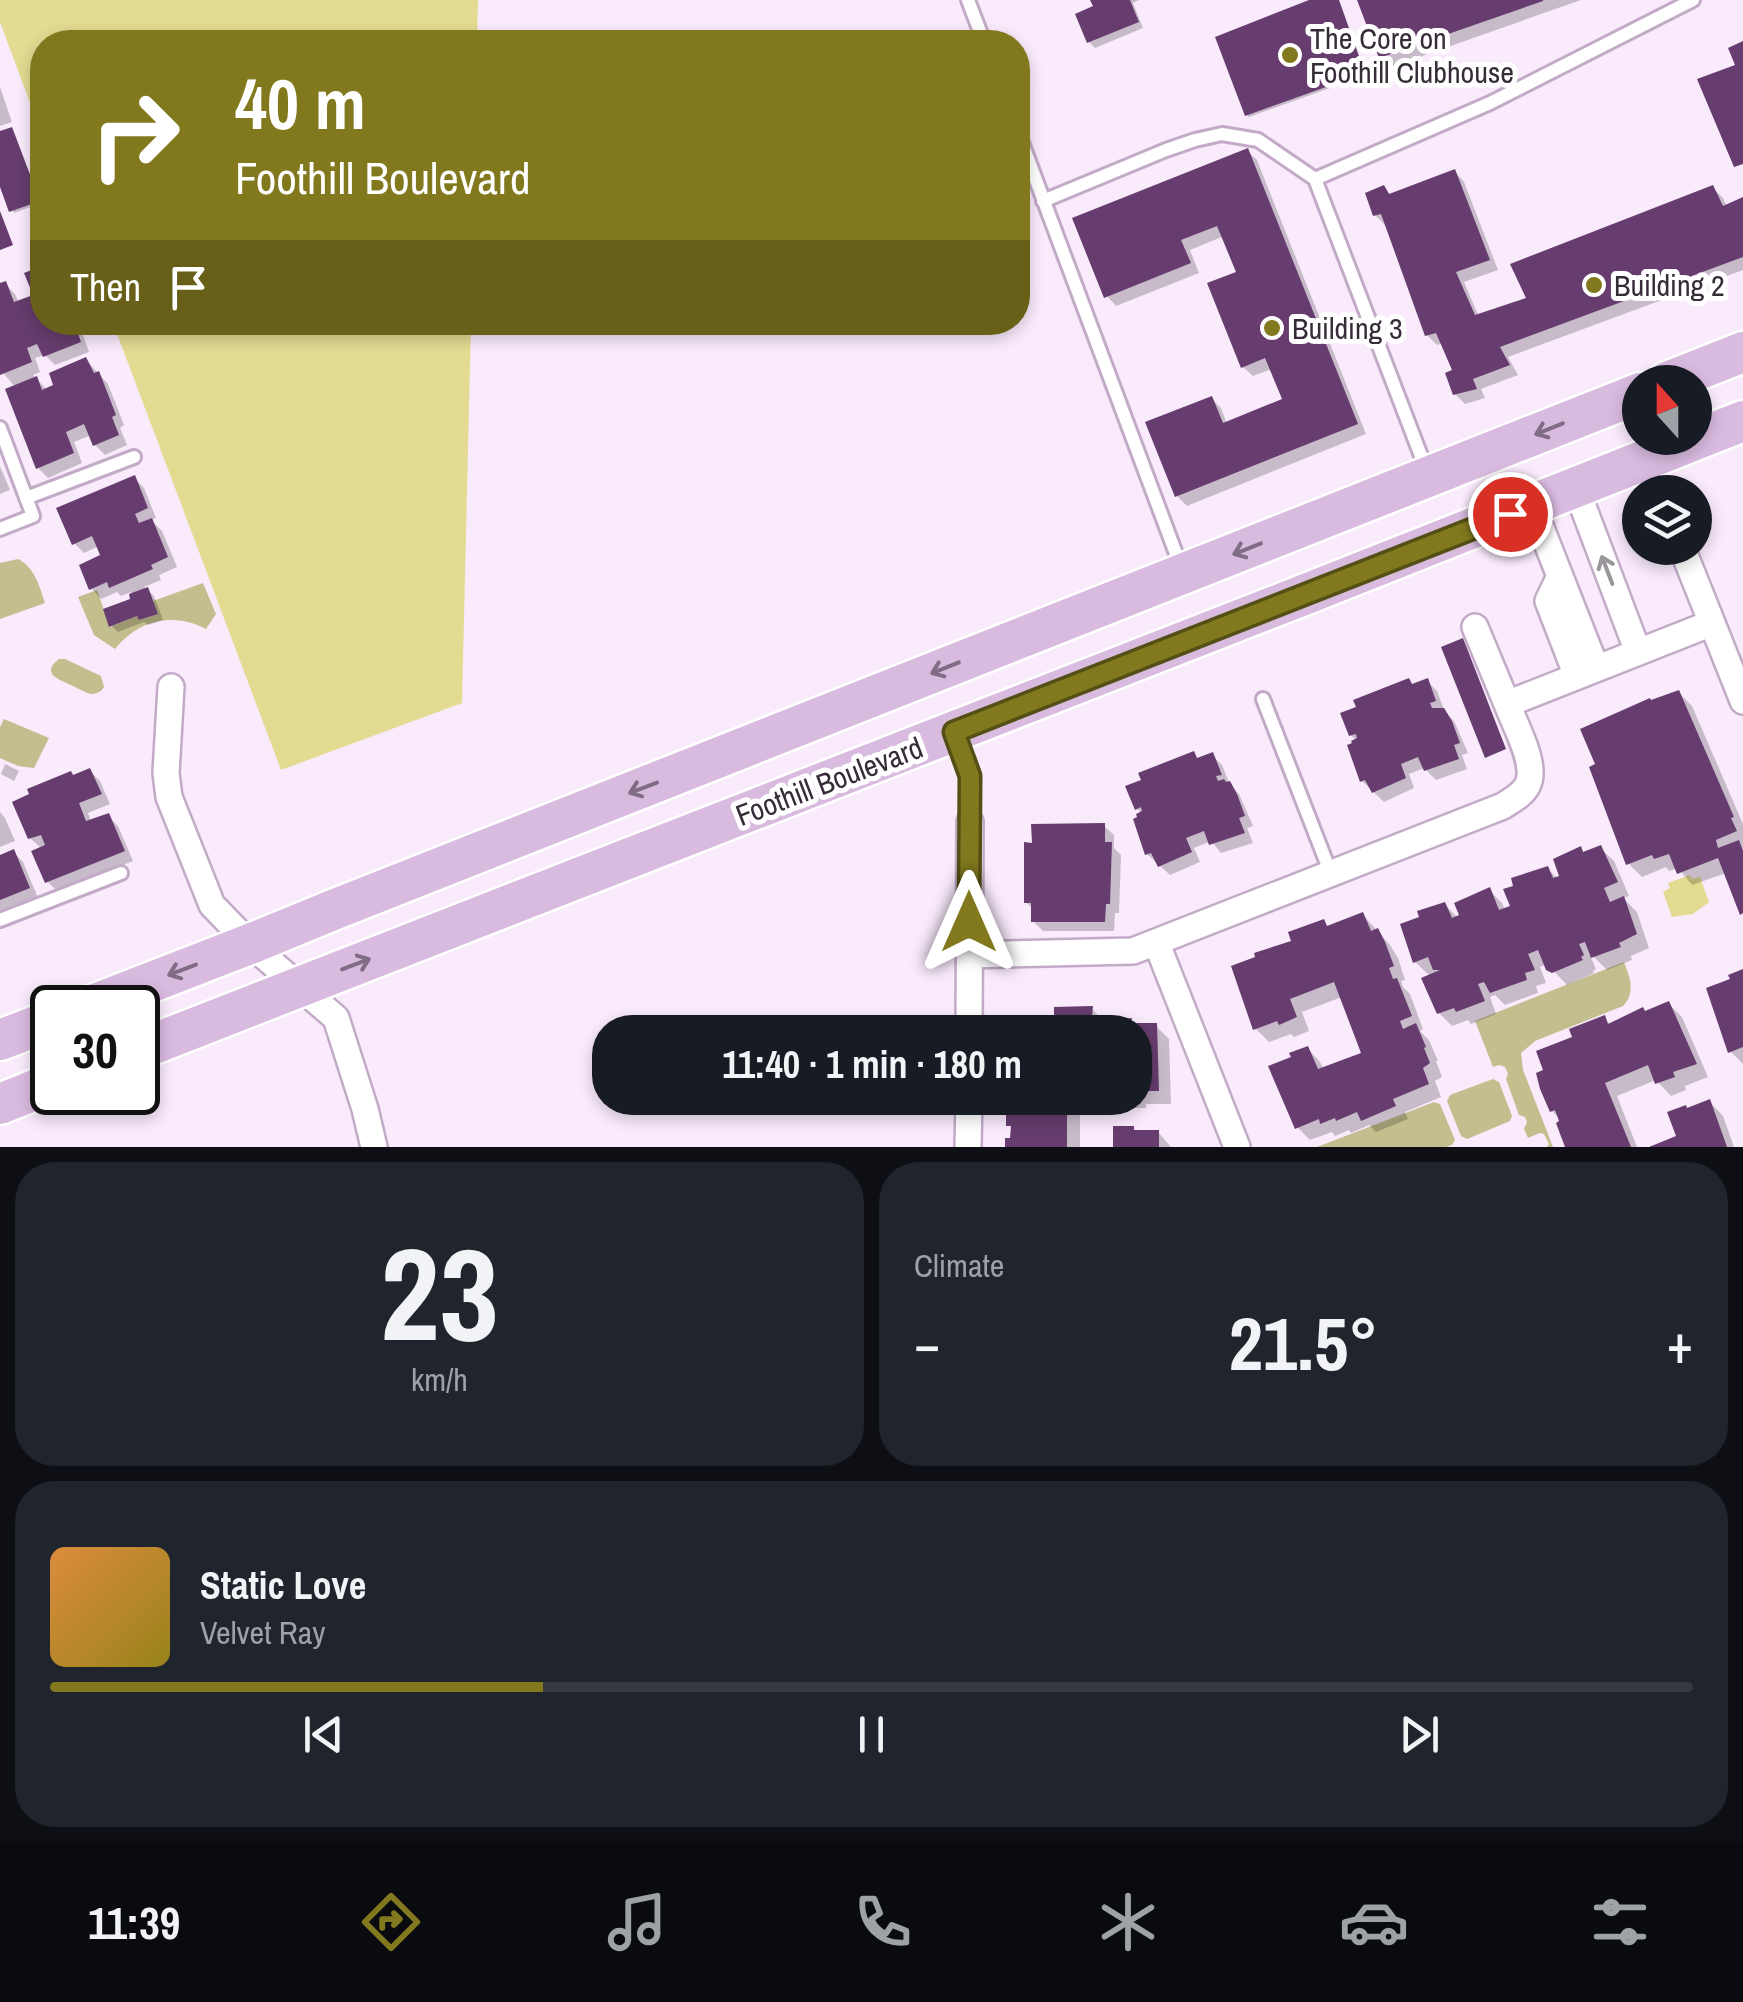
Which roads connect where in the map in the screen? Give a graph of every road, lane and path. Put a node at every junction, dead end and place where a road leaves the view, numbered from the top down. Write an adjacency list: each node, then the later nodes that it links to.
1 (968, 0): 3 (lane)
2 (1693, 0): 5 (lane)
3 (979, 30)
4 (1030, 164): 6 (lane)
5 (1315, 179): 6 (lane); 13 (lane)
6 (1044, 201): 19 (lane)
7 (1743, 352): 8 (main road)
8 (1710, 365)
9 (1622, 400): 13 (main road, Foothill Boulevard, one-way to 13)
10 (1743, 422): 14 (main road, Foothill Boulevard)
11 (0, 428): 15 (lane)
12 (134, 457): 15 (lane)
13 (1429, 476): 19 (main road, Foothill Boulevard, one-way to 19)
14 (1576, 488): 16 (main road, Foothill Boulevard); 22 (street, one-way to 14)
15 (26, 498): 17 (lane)
16 (1532, 505): 23 (street); 28 (main road, Foothill Boulevard)
17 (0, 529)
18 (1689, 565): 20 (street)
19 (1184, 574): 33 (main road, Foothill Boulevard, one-way to 33)
20 (1712, 623): 22 (street); 26 (street)
21 (1475, 626): 27 (street)
22 (1638, 652): 23 (street)
23 (1587, 672): 27 (street)
24 (171, 686): 33 (street)
25 (1263, 699): 31 (lane)
26 (1743, 701)
27 (1506, 704): 31 (street)
28 (954, 732): 29 (lane); 37 (main road, Foothill Boulevard, one-way to 28)
29 (970, 822): 35 (street)
30 (122, 872): 32 (lane)
31 (1331, 874): 34 (street)
32 (0, 920)
33 (250, 944): 36 (main road, Foothill Boulevard, one-way to 36); 37 (street)
34 (1157, 944): 35 (street); 47 (street)
35 (969, 955): 38 (street)
36 (144, 985)
37 (300, 986): 41 (main road, Foothill Boulevard); 45 (street)
38 (969, 1015)
39 (30, 1028): 40 (main road)
40 (0, 1040)
41 (160, 1041)
42 (30, 1092): 43 (main road)
43 (0, 1104)
44 (968, 1115): 46 (street)
45 (374, 1147)
46 (968, 1147)
47 (1238, 1147)

